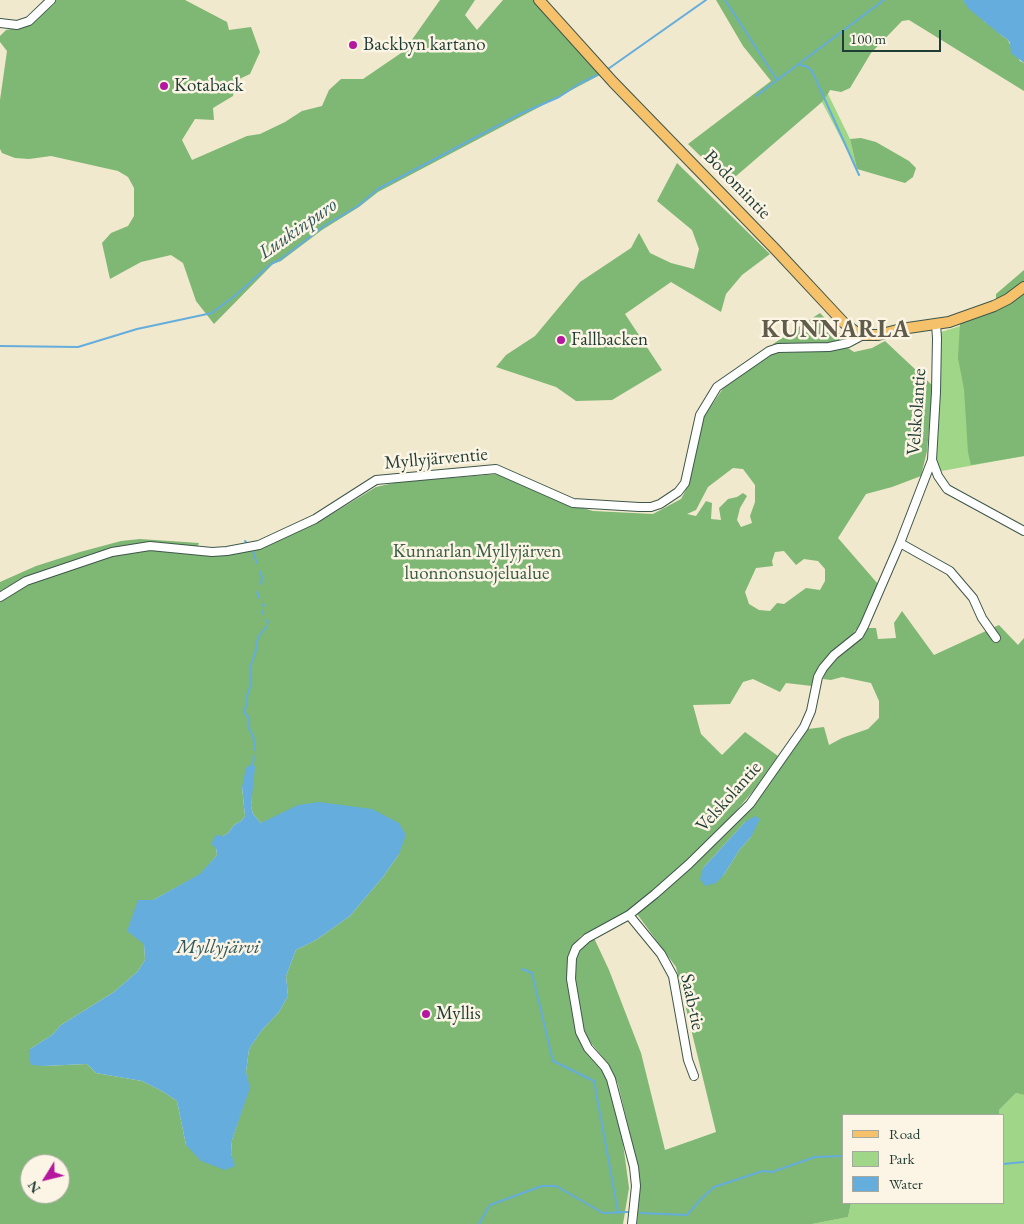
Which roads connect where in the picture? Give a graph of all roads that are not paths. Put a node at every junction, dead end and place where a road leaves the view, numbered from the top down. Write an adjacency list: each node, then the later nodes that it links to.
1 (51, 0): 3 (street)
2 (539, 0): 6 (main road, Bodomintie)
3 (0, 23)
4 (1024, 287): 5 (main road)
5 (936, 324): 6 (main road); 7 (street, Velskolantie)
6 (863, 335): 10 (street, Myllyjärventie)
7 (932, 460): 8 (street); 9 (street, Velskolantie)
8 (1024, 531)
9 (900, 543): 11 (street); 12 (street, Velskolantie)
10 (0, 597)
11 (996, 638)
12 (629, 915): 13 (street, Saab-tie); 14 (street, Velskolantie)
13 (694, 1076)
14 (632, 1224)

